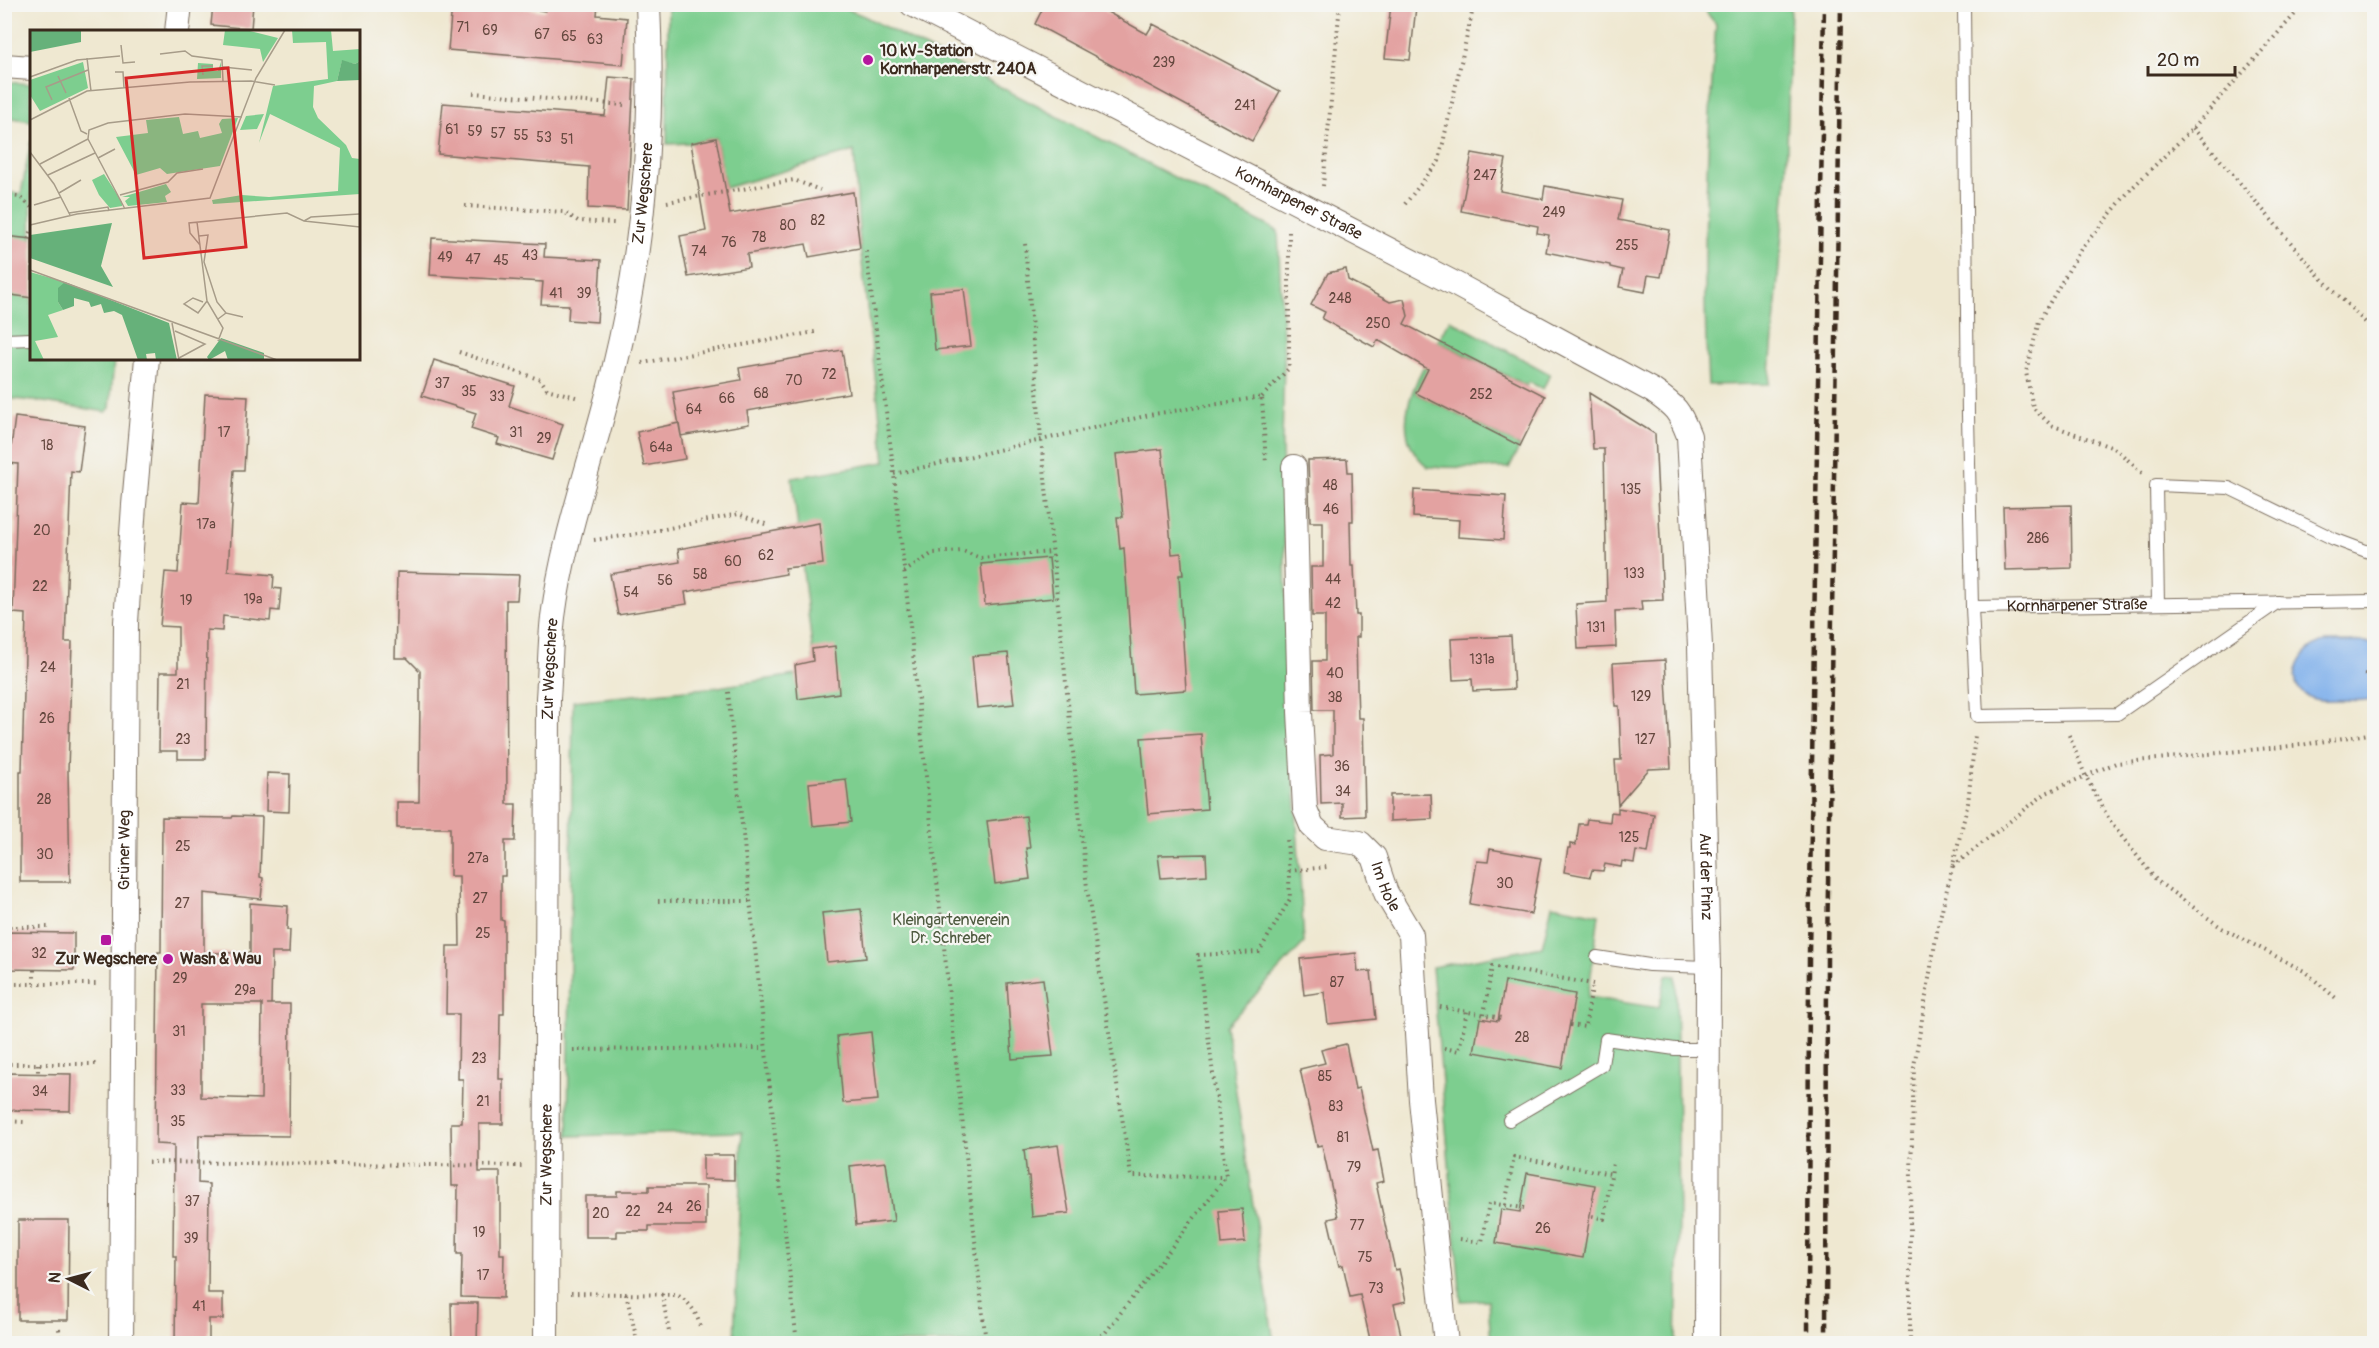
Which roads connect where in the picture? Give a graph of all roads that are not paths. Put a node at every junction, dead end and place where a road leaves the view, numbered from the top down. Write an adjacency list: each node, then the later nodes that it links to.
1 (180, 4): 5 (street)
2 (648, 4): 23 (street, Zur Wegschere)
3 (912, 4): 11 (street, Kornharpener Straße)
4 (1964, 4): 17 (lane)
5 (177, 30)
6 (4, 66): 7 (street)
7 (30, 68)
8 (30, 339): 9 (lane)
9 (4, 340)
10 (147, 360): 22 (street, Grüner Weg)
11 (1680, 413): 19 (street, Auf der Prinz)
12 (1294, 467): 24 (street, Im Hole)
13 (2374, 554): 16 (lane)
14 (2374, 601): 15 (lane, Kornharpener Straße)
15 (2278, 602): 16 (lane, Kornharpener Straße); 17 (lane)
16 (2158, 604): 17 (lane, Kornharpener Straße)
17 (1972, 606)
18 (1597, 957): 19 (lane)
19 (1708, 967): 20 (street, Auf der Prinz)
20 (1707, 1049): 21 (lane); 25 (street, Auf der Prinz)
21 (1509, 1120)
22 (121, 1342)
23 (546, 1344)
24 (1446, 1344)
25 (1707, 1344)

